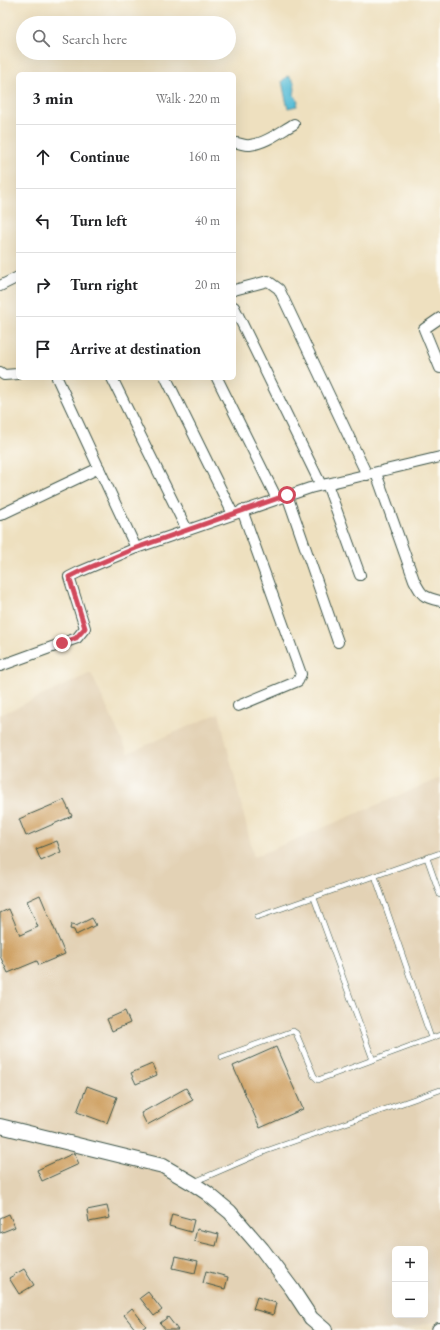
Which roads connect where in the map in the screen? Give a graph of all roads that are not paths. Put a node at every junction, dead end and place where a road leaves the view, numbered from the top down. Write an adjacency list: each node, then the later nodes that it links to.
1 (294, 124): 2 (street)
2 (236, 142)
3 (16, 278): 4 (street)
4 (0, 286)
5 (236, 289): 17 (street)
6 (236, 311): 18 (street)
7 (440, 318): 8 (street)
8 (440, 368)
9 (0, 372): 10 (street)
10 (16, 374)
11 (58, 380): 16 (street)
12 (113, 380): 23 (street)
13 (167, 380): 21 (street)
14 (218, 380): 20 (street)
15 (440, 457): 17 (street)
16 (99, 468): 22 (street); 24 (street)
17 (371, 474): 18 (street); 26 (street)
18 (324, 484): 19 (street); 25 (street)
19 (287, 495): 20 (street); 27 (street)
20 (277, 499): 21 (street)
21 (238, 512): 23 (street); 29 (street)
22 (0, 515)
23 (187, 530): 24 (street)
24 (136, 548): 28 (street)
25 (360, 575)
26 (440, 601)
27 (338, 642)
28 (0, 666)
29 (238, 706)
30 (440, 853): 31 (lane)
31 (427, 858): 32 (lane); 33 (lane)
32 (375, 876): 34 (lane); 37 (lane)
33 (440, 895)
34 (314, 898): 35 (lane); 39 (lane)
35 (257, 917)
36 (440, 1035): 37 (lane)
37 (431, 1038): 39 (lane)
38 (222, 1057): 39 (lane)
39 (373, 1060)
40 (440, 1090): 42 (lane)
41 (0, 1126): 42 (street)
42 (192, 1183): 43 (street)
43 (325, 1330)

